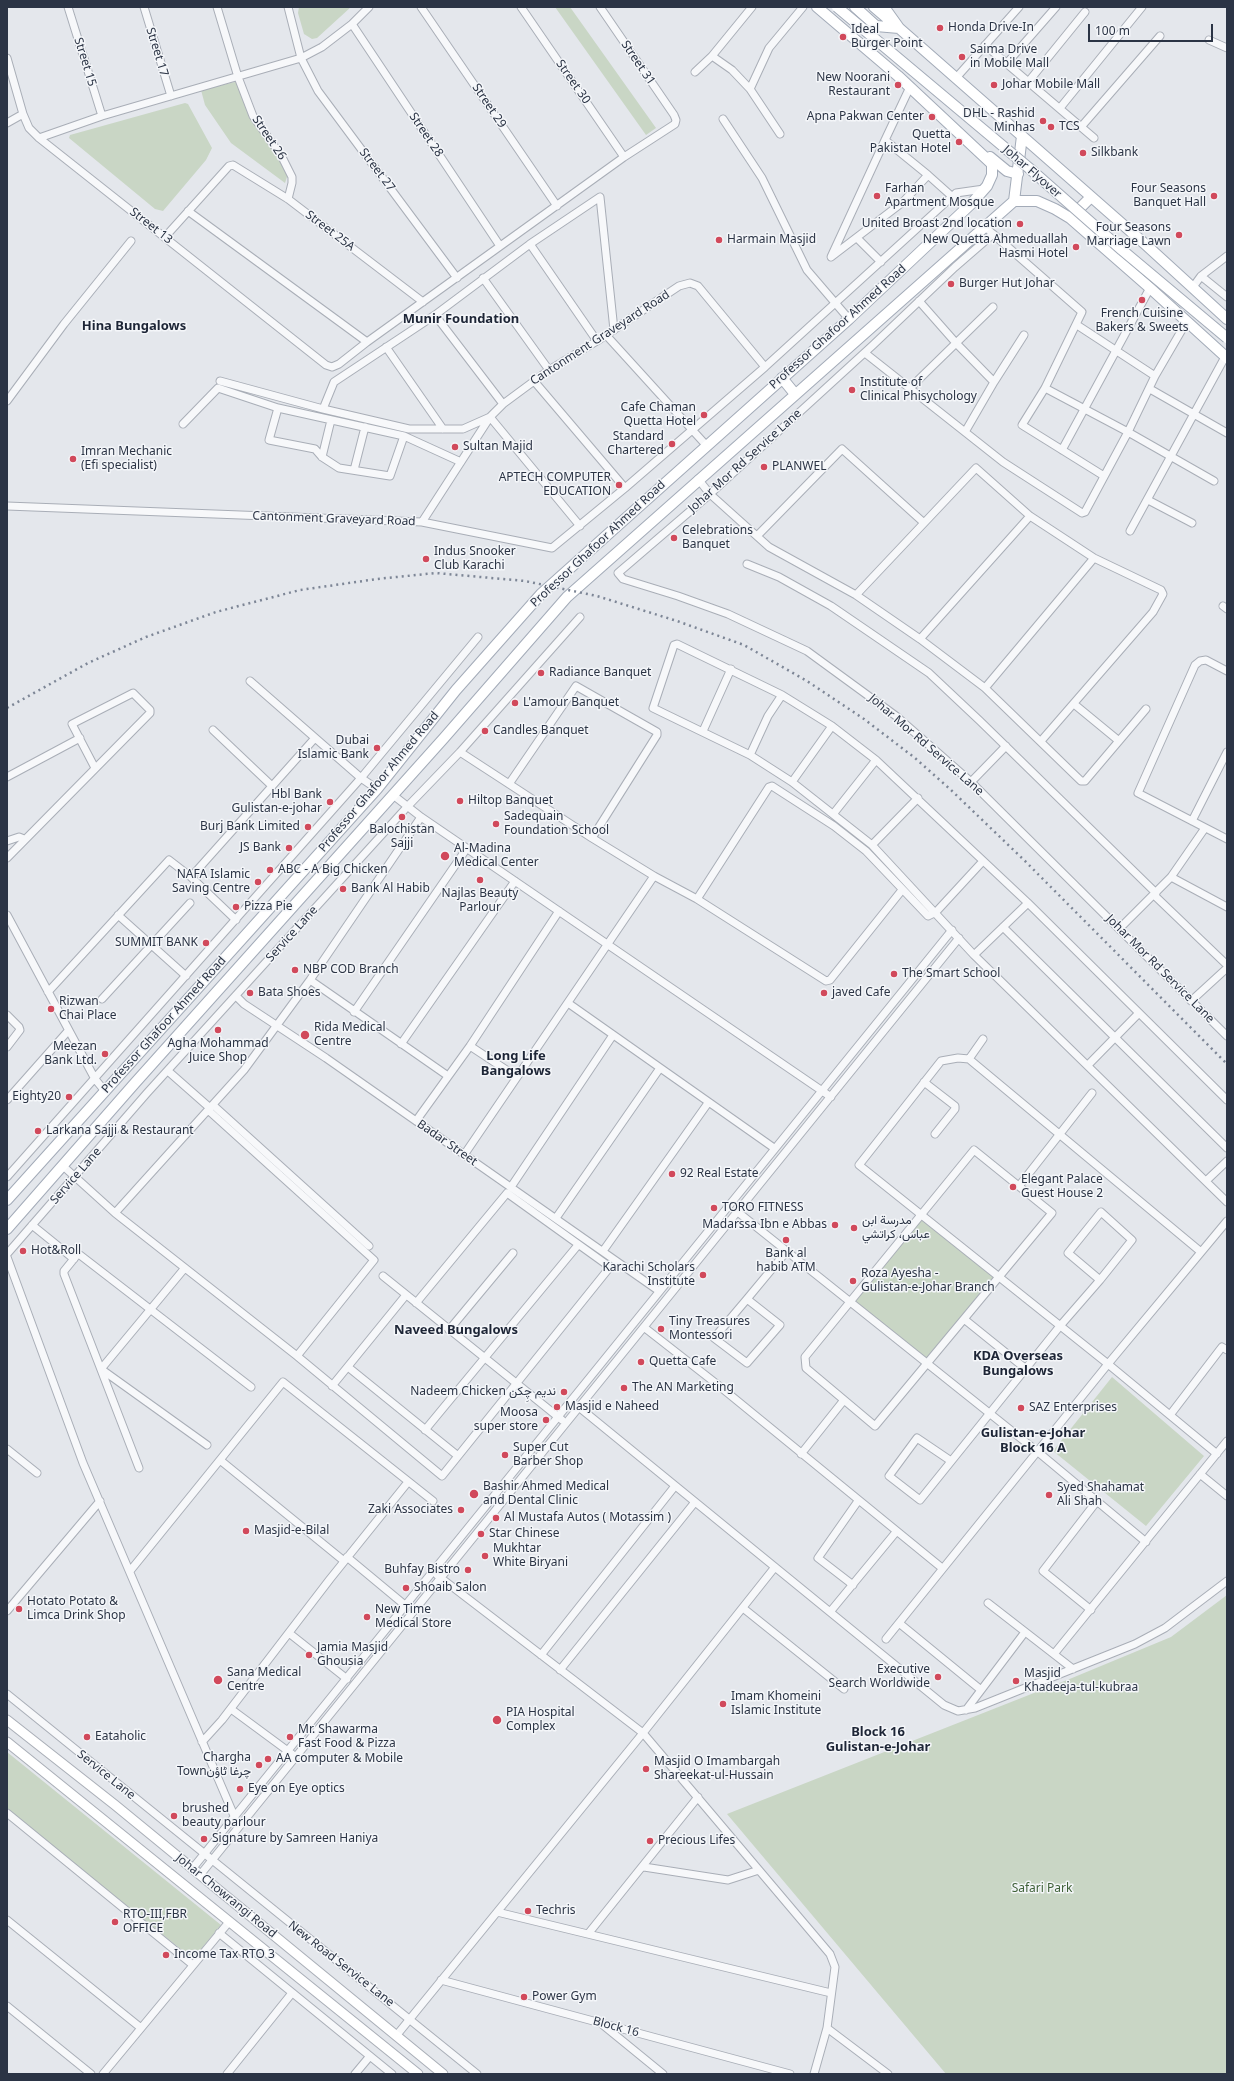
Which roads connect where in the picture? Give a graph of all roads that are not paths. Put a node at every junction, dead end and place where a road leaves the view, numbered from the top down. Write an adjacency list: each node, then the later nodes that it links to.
1 (68, 7): 39 (street, Street 15)
2 (144, 7): 36 (street, Street 17)
3 (217, 7): 31 (street, Street 26)
4 (288, 7): 28 (street, Street 27)
5 (369, 7): 20 (street)
6 (421, 7): 57 (street, Street 29)
7 (521, 7): 49 (street, Street 30)
8 (600, 7): 49 (street, Street 31)
9 (752, 7): 26 (street)
10 (803, 7): 35 (street)
11 (817, 7): 34 (main road, Professor Ghafoor Ahmed Road)
12 (837, 7): 90 (main road, Johar Flyover, bridge)
13 (855, 7): 21 (main road)
14 (874, 7): 21 (main road)
15 (884, 7): 21 (main road)
16 (1019, 7): 24 (street)
17 (1056, 7): 29 (street)
18 (1142, 7): 37 (street)
19 (1085, 12): 33 (street)
20 (352, 24): 28 (street); 67 (street, Street 28)
21 (898, 28): 32 (main road)
22 (1160, 36): 43 (street)
23 (1209, 40): 25 (street)
24 (985, 45): 29 (street); 32 (street)
25 (1227, 48)
26 (712, 56): 30 (street); 35 (street)
27 (7, 58): 38 (street, Street 13)
28 (301, 58): 31 (street); 71 (street, Street 27)
29 (1008, 63): 33 (street)
30 (695, 72)
31 (238, 77): 36 (street); 55 (street, Street 26)
32 (956, 78): 45 (main road)
33 (1029, 81): 37 (street)
34 (910, 87): 42 (main road, Professor Ghafoor Ahmed Road); 48 (street)
35 (750, 89): 44 (street)
36 (171, 96): 39 (street)
37 (1060, 108): 43 (street)
38 (23, 114): 41 (street); 46 (street, Street 13)
39 (102, 116): 46 (street)
40 (723, 118): 80 (street)
41 (7, 123)
42 (952, 126): 51 (main road); 52 (main road, Professor Ghafoor Ahmed Road)
43 (1081, 127): 47 (street)
44 (780, 134)
45 (1022, 136): 51 (main road); 54 (main road)
46 (39, 138): 63 (street, Street 13)
47 (1094, 138)
48 (885, 140): 50 (street); 64 (street)
49 (624, 157): 57 (street)
50 (928, 174): 53 (street); 64 (street)
51 (1018, 174): 56 (main road)
52 (984, 189): 53 (street); 58 (main road, Professor Ghafoor Ahmed Road)
53 (952, 197): 58 (street); 69 (street)
54 (1091, 197): 60 (main road); 74 (main road)
55 (288, 199): 59 (street, Street 25A); 79 (street, Street 25A)
56 (1014, 201): 60 (main road); 61 (main road)
57 (557, 206): 67 (street)
58 (966, 209): 83 (main road, Professor Ghafoor Ahmed Road)
59 (188, 211): 63 (street); 92 (street)
60 (1070, 218): 75 (main road)
61 (984, 226): 62 (street); 73 (main road)
62 (993, 234): 76 (street, Johar Mor Rd Service Lane); 86 (street)
63 (166, 237): 92 (street, Street 13)
64 (857, 238): 69 (street)
65 (131, 241): 109 (street)
66 (530, 244): 72 (street); 87 (street); 91 (street)
67 (500, 246): 71 (street)
68 (1227, 256): 70 (street)
69 (880, 262): 80 (street)
70 (1201, 276): 74 (street); 77 (street)
71 (457, 278): 79 (street)
72 (483, 278): 82 (street); 99 (street)
73 (917, 286): 76 (street); 108 (main road)
74 (1194, 287): 84 (main road)
75 (1150, 288): 85 (main road); 95 (street)
76 (925, 296): 78 (street, Johar Mor Rd Service Lane)
77 (1227, 297)
78 (919, 301): 93 (street); 96 (street, Johar Mor Rd Service Lane)
79 (423, 302): 92 (street)
80 (836, 303): 83 (street); 98 (street)
81 (993, 307): 93 (street)
82 (435, 315): 94 (street); 110 (street)
83 (849, 319): 101 (main road, Professor Ghafoor Ahmed Road)
84 (1227, 319)
85 (1187, 321): 97 (main road); 100 (street)
86 (1077, 325): 95 (street); 106 (street)
87 (614, 330): 88 (street, Cantonment Graveyard Road); 98 (street, Cantonment Graveyard Road)
88 (606, 335): 91 (street, Cantonment Graveyard Road); 120 (street)
89 (1024, 335): 104 (street)
90 (1227, 338)
91 (597, 341): 99 (street, Cantonment Graveyard Road)
92 (367, 342)
93 (956, 344): 104 (street); 105 (street)
94 (386, 347): 112 (street); 119 (street)
95 (1116, 351): 100 (street); 113 (street)
96 (865, 353): 105 (street); 135 (street, Johar Mor Rd Service Lane)
97 (1226, 357): 114 (street)
98 (765, 367): 120 (street)
99 (549, 370): 103 (street, Cantonment Graveyard Road)
100 (1155, 376): 107 (street)
101 (782, 378): 108 (main road); 125 (main road, Professor Ghafoor Ahmed Road)
102 (220, 381): 112 (street)
103 (534, 381): 110 (street, Cantonment Graveyard Road); 134 (street)
104 (994, 382): 121 (street)
105 (910, 388): 121 (street)
106 (1045, 388): 113 (street); 126 (street)
107 (1150, 389): 114 (street); 122 (street)
108 (794, 394): 132 (main road)
109 (7, 401)
110 (503, 404): 115 (street, Cantonment Graveyard Road)
111 (278, 408): 116 (street); 117 (street); 127 (street)
112 (323, 409): 119 (street)
113 (1084, 409): 122 (street); 126 (street)
114 (1194, 414): 123 (street); 128 (street)
115 (490, 417): 119 (street); 129 (street, Cantonment Graveyard Road); 142 (street)
116 (331, 420): 118 (street); 127 (street)
117 (183, 424)
118 (365, 427): 124 (street); 130 (street)
119 (443, 429)
120 (693, 430): 125 (street); 134 (street)
121 (965, 432): 131 (street)
122 (1128, 432): 128 (street); 131 (street)
123 (1227, 433)
124 (404, 436): 129 (street); 130 (street)
125 (706, 445): 177 (main road, Professor Ghafoor Ahmed Road)
126 (1062, 450): 131 (street)
127 (322, 457): 130 (street)
128 (1171, 457): 133 (street); 136 (street)
129 (460, 462): 139 (street, Cantonment Graveyard Road)
130 (354, 470)
131 (1104, 476)
132 (698, 480): 135 (street); 178 (main road)
133 (1214, 481)
134 (625, 488): 142 (street)
135 (710, 494): 144 (street); 174 (street, Johar Mor Rd Service Lane)
136 (1148, 500): 141 (street); 143 (street)
137 (7, 506): 139 (street, Cantonment Graveyard Road)
138 (1030, 516): 140 (street); 145 (street); 150 (street)
139 (422, 522): 142 (street)
140 (923, 522): 144 (street); 147 (street)
141 (1192, 523)
142 (580, 526)
143 (1130, 531)
144 (757, 536): 147 (street)
145 (1094, 558): 154 (street); 156 (street)
146 (747, 564): 165 (street)
147 (856, 595): 150 (street)
148 (580, 617): 166 (street, Service Lane)
149 (478, 637): 172 (street)
150 (920, 639): 154 (street)
151 (731, 669): 155 (street); 160 (street); 160 (street)
152 (1227, 672): 183 (street)
153 (250, 681): 162 (street)
154 (985, 688): 163 (street)
155 (782, 695): 158 (street); 168 (street)
156 (1074, 704): 163 (street); 164 (street)
157 (1146, 709): 164 (street)
158 (832, 726): 169 (street); 173 (street)
159 (213, 730): 176 (street)
160 (703, 731): 168 (street)
161 (80, 738): 170 (street); 170 (street); 171 (street)
162 (315, 738): 172 (street); 176 (street)
163 (1041, 741): 164 (street)
164 (1119, 741)
165 (1006, 746): 174 (street); 198 (street)
166 (460, 752): 175 (street); 180 (street, Service Lane)
167 (1227, 752): 183 (street)
168 (750, 755): 173 (street)
169 (876, 760): 179 (street); 181 (street)
170 (95, 768): 186 (street)
171 (7, 777)
172 (361, 778): 177 (street); 207 (street)
173 (792, 782): 181 (street)
174 (971, 782): 209 (street, Johar Mor Rd Service Lane)
175 (509, 784): 185 (street); 185 (street)
176 (272, 786): 194 (street)
177 (377, 789): 216 (main road, Professor Ghafoor Ahmed Road)
178 (393, 795): 180 (street); 219 (main road)
179 (918, 798): 189 (street); 192 (street)
180 (407, 807): 182 (street); 221 (street, Service Lane)
181 (834, 813): 189 (street)
182 (421, 817): 190 (street); 218 (street)
183 (1192, 821): 184 (street)
184 (1205, 828): 187 (street); 195 (street)
185 (592, 838): 193 (street)
186 (24, 839): 188 (street); 191 (street)
187 (1227, 839)
188 (7, 840)
189 (872, 845): 204 (street)
190 (467, 848): 196 (street); 225 (street)
191 (7, 858)
192 (983, 861): 201 (street); 204 (street)
193 (654, 876): 199 (street); 212 (street)
194 (191, 877): 206 (street); 207 (street)
195 (1171, 877): 198 (street); 202 (street)
196 (515, 881): 203 (street); 234 (street)
197 (902, 890): 199 (street); 199 (street); 204 (street)
198 (1155, 894): 209 (street); 215 (street)
199 (697, 899)
200 (190, 903): 213 (street)
201 (1028, 903): 208 (street); 226 (street)
202 (1227, 907)
203 (559, 911): 212 (street); 235 (street)
204 (936, 912): 210 (street)
205 (7, 915): 220 (street)
206 (118, 915): 213 (street); 220 (street)
207 (236, 920): 217 (street)
208 (1003, 927): 214 (street); 232 (street)
209 (1120, 928): 223 (street, Johar Mor Rd Service Lane)
210 (952, 930): 211 (street); 246 (street)
211 (959, 938): 214 (street); 248 (street)
212 (608, 944): 224 (street); 246 (street)
213 (151, 945): 217 (street); 222 (street)
214 (974, 954): 238 (street)
215 (1227, 966): 223 (street)
216 (215, 969): 219 (main road); 245 (main road, Professor Ghafoor Ahmed Road)
217 (186, 976): 243 (street)
218 (310, 980): 225 (street); 228 (street)
219 (226, 981): 260 (main road)
220 (48, 992): 229 (street)
221 (236, 996): 228 (street, Badar Street); 240 (street, Service Lane)
222 (102, 998)
223 (1191, 1001): 231 (street, Johar Mor Rd Service Lane)
224 (568, 1003): 230 (street); 242 (street)
225 (354, 1012): 234 (street)
226 (1139, 1013): 232 (street); 250 (street)
227 (7, 1015): 236 (street)
228 (276, 1026): 252 (street); 253 (street, Badar Street)
229 (68, 1031): 243 (street); 249 (street)
230 (613, 1035): 239 (street); 265 (street)
231 (1227, 1036)
232 (1116, 1038): 238 (street); 257 (street)
233 (983, 1039): 237 (street)
234 (401, 1044): 241 (street)
235 (470, 1046): 241 (street); 242 (street)
236 (7, 1047)
237 (970, 1059): 244 (street); 255 (street)
238 (1088, 1065): 263 (street)
239 (660, 1068): 251 (street); 271 (street)
240 (168, 1071): 252 (street); 262 (street, Service Lane)
241 (448, 1076): 253 (street)
242 (517, 1077): 258 (street)
243 (95, 1079): 245 (street); 261 (street)
244 (924, 1082): 254 (street); 270 (street)
245 (104, 1090): 266 (main road, Professor Ghafoor Ahmed Road)
246 (820, 1090): 248 (street); 256 (street)
247 (1092, 1093): 255 (street)
248 (831, 1097): 269 (street)
249 (7, 1100)
250 (1227, 1100)
251 (708, 1102): 256 (street); 277 (street)
252 (210, 1108): 268 (street); 276 (street); 298 (street)
253 (416, 1121): 258 (street, Badar Street)
254 (935, 1134)
255 (1059, 1134): 264 (street); 279 (street)
256 (774, 1148): 287 (street)
257 (1227, 1148)
258 (464, 1155): 265 (street, Badar Street)
259 (1227, 1160): 263 (street)
260 (63, 1166): 262 (street); 274 (main road)
261 (7, 1177)
262 (75, 1177): 268 (street); 273 (street, Service Lane)
263 (1206, 1181): 267 (street)
264 (1019, 1186): 270 (street); 285 (street)
265 (511, 1187): 271 (street, Badar Street)
266 (7, 1200)
267 (1227, 1202)
268 (115, 1213): 283 (street)
269 (738, 1213): 278 (street); 295 (street)
270 (922, 1215): 285 (street); 291 (street)
271 (556, 1218): 277 (street, Badar Street)
272 (1227, 1221): 279 (street)
273 (32, 1225): 281 (street, Service Lane); 282 (street)
274 (7, 1229)
275 (578, 1245): 290 (street); 299 (street); 305 (street)
276 (369, 1246)
277 (603, 1251): 287 (street, Badar Street)
278 (786, 1252): 289 (street); 291 (street)
279 (1201, 1252): 301 (street)
280 (513, 1253): 296 (street)
281 (7, 1255): 330 (street)
282 (74, 1259): 292 (street); 303 (street)
283 (184, 1269): 292 (street); 298 (street)
284 (383, 1276): 288 (street)
285 (999, 1277): 293 (street); 294 (street)
286 (1100, 1280): 286 (street); 294 (street)
287 (659, 1291): 312 (street)
288 (406, 1295): 290 (street); 302 (street)
289 (747, 1298): 289 (street)
290 (416, 1303): 296 (street)
291 (849, 1303): 300 (street); 308 (street)
292 (150, 1310): 303 (street); 307 (street)
293 (964, 1319): 300 (street); 304 (street)
294 (1060, 1326): 301 (street); 304 (street)
295 (645, 1328): 309 (street); 319 (street)
296 (449, 1330): 299 (street)
297 (1227, 1350): 311 (street)
298 (296, 1356): 306 (street)
299 (484, 1359): 305 (street); 314 (street)
300 (927, 1363): 308 (street); 310 (street)
301 (1108, 1364): 311 (street); 318 (street)
302 (348, 1367): 306 (street); 314 (street)
303 (101, 1369): 316 (street); 324 (street)
304 (1026, 1369): 310 (street)
305 (516, 1384): 312 (street); 321 (street)
306 (332, 1386): 321 (street)
307 (251, 1387)
308 (844, 1400): 319 (street)
309 (580, 1408): 313 (street); 328 (street)
310 (991, 1414): 318 (street); 323 (street)
311 (1170, 1415): 320 (street)
312 (559, 1418): 313 (street); 341 (street)
313 (567, 1424): 342 (street)
314 (425, 1430): 321 (street)
315 (1227, 1441): 320 (street)
316 (206, 1445)
317 (7, 1449): 325 (street)
318 (1038, 1452): 333 (street); 339 (street)
319 (801, 1454): 332 (street)
320 (1217, 1454): 326 (street)
321 (458, 1456)
322 (220, 1460): 327 (street); 337 (street); 340 (street)
323 (951, 1461): 323 (street)
324 (139, 1468)
325 (37, 1473)
326 (1200, 1474): 329 (street); 336 (street)
327 (408, 1482): 331 (street); 337 (street)
328 (675, 1486): 334 (street); 356 (street)
329 (1227, 1496)
330 (100, 1500): 340 (street); 349 (street)
331 (433, 1501)
332 (858, 1501): 335 (street); 344 (street)
333 (1097, 1501): 336 (street); 348 (street)
334 (695, 1502): 338 (street); 358 (street)
335 (896, 1532): 339 (street); 344 (street)
336 (1146, 1542): 348 (street)
337 (346, 1559): 346 (street); 353 (street)
338 (775, 1567): 347 (street); 350 (street)
339 (942, 1568): 351 (street)
340 (130, 1571): 368 (street)
341 (433, 1572): 342 (street); 346 (street)
342 (440, 1578): 356 (street); 370 (street)
343 (1227, 1581): 357 (street)
344 (853, 1585): 350 (street)
345 (988, 1604): 352 (street)
346 (406, 1606): 359 (street)
347 (743, 1608): 360 (street); 366 (street)
348 (1091, 1610): 355 (street)
349 (7, 1611)
350 (830, 1612): 364 (street)
351 (899, 1623): 354 (street); 361 (street)
352 (1025, 1632): 355 (street); 361 (street)
353 (289, 1633): 359 (street); 363 (street)
354 (886, 1639)
355 (1054, 1654): 357 (street)
356 (541, 1655): 358 (street)
357 (1073, 1669): 364 (street)
358 (560, 1670): 366 (street)
359 (347, 1679): 369 (street)
360 (844, 1689)
361 (981, 1690): 364 (street)
362 (7, 1694): 374 (street, Service Lane)
363 (231, 1709): 368 (street); 369 (street)
364 (966, 1710)
365 (7, 1720): 377 (main road, Johar Chowrangi Road)
366 (643, 1734): 371 (street); 380 (street)
367 (7, 1742): 382 (main road, Johar Chowrangi Road)
368 (202, 1742): 373 (street)
369 (288, 1752): 370 (street); 373 (street)
370 (296, 1757): 375 (street)
371 (698, 1797): 376 (street); 378 (street)
372 (7, 1813): 385 (street)
373 (235, 1818): 374 (street)
374 (205, 1855): 375 (street, New Road Service Lane); 377 (street)
375 (212, 1861): 379 (street); 393 (street, New Road Service Lane)
376 (644, 1867): 378 (street); 384 (street)
377 (192, 1869): 379 (main road, Johar Chowrangi Road)
378 (759, 1870): 388 (street)
379 (200, 1875): 389 (main road, Johar Chowrangi Road)
380 (497, 1912): 384 (street); 386 (street)
381 (7, 1920): 396 (street)
382 (229, 1922): 383 (street); 391 (main road, Johar Chowrangi Road)
383 (219, 1933): 385 (street); 387 (street)
384 (588, 1934): 388 (street)
385 (193, 1965): 396 (street)
386 (441, 1980): 393 (street); 395 (street, Block 16)
387 (292, 1993): 399 (street); 402 (street)
388 (831, 1993): 397 (street)
389 (348, 1996): 391 (main road); 392 (main road, Johar Chowrangi Road)
390 (7, 2006): 400 (street)
391 (338, 2009): 394 (main road, Johar Chowrangi Road)
392 (365, 2010): 394 (main road); 398 (main road, Johar Chowrangi Road)
393 (408, 2020): 398 (street); 407 (street, New Road Service Lane)
394 (354, 2022): 405 (main road, Johar Chowrangi Road)
395 (600, 2022): 408 (street); 409 (street, Block 16)
396 (142, 2028): 401 (street)
397 (827, 2028): 410 (street); 411 (street)
398 (396, 2036): 406 (main road, Johar Chowrangi Road)
399 (370, 2056): 403 (street); 404 (street)
400 (91, 2074)
401 (103, 2074)
402 (227, 2074)
403 (355, 2074)
404 (392, 2074)
405 (418, 2074)
406 (443, 2074)
407 (476, 2074)
408 (663, 2074)
409 (790, 2074)
410 (814, 2074)
411 (888, 2074)

